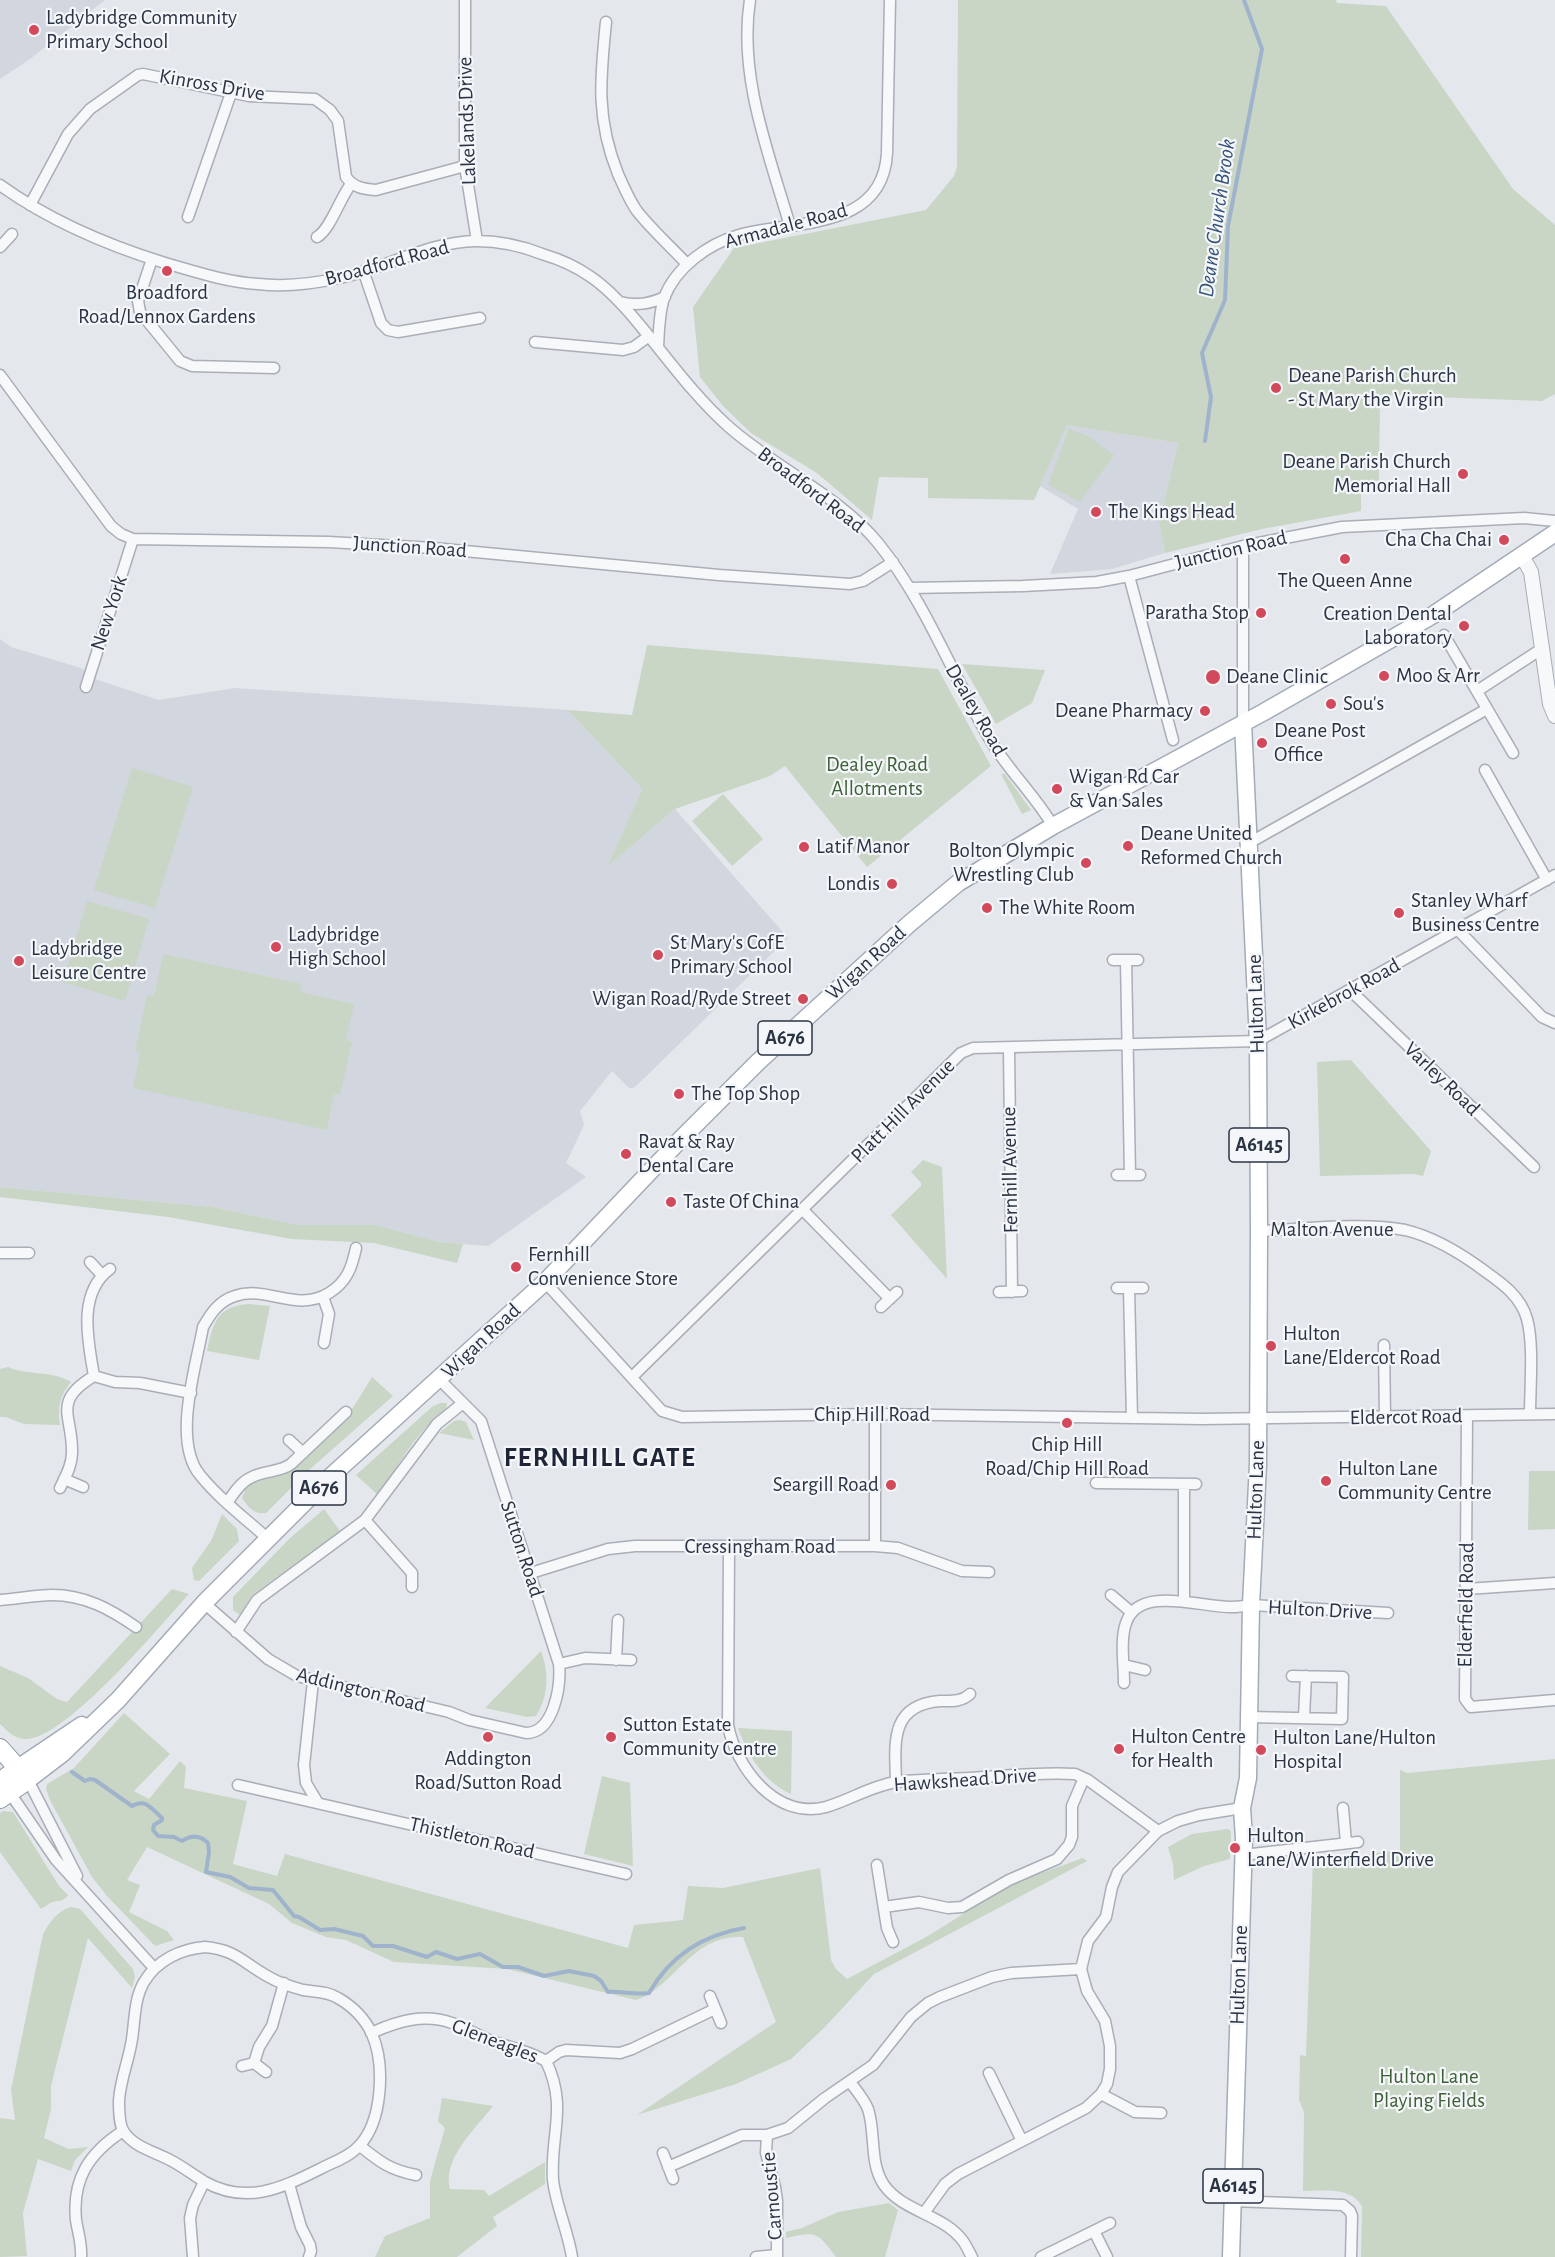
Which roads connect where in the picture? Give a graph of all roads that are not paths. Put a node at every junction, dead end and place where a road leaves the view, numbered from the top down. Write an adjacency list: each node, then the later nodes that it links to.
1 (465, 0): 6 (street, Lakelands Drive)
2 (750, 0): 11 (street)
3 (890, 0): 11 (street, Armadale Road)
4 (606, 22): 17 (street)
5 (231, 93): 7 (street, Kinross Drive); 9 (street, Kinross Drive); 10 (street)
6 (465, 166): 7 (street); 14 (street, Lakelands Drive)
7 (351, 184): 13 (street)
8 (0, 185): 9 (street, Broadford Road)
9 (30, 205): 16 (street, Broadford Road)
10 (188, 217)
11 (790, 226): 17 (street, Armadale Road)
12 (12, 234): 15 (street)
13 (318, 237)
14 (477, 241): 18 (street, Broadford Road); 20 (street, Broadford Road)
15 (0, 247)
16 (152, 259): 18 (street, Broadford Road); 25 (street)
17 (687, 264): 19 (street, Armadale Road)
18 (364, 273): 21 (street)
19 (664, 297): 20 (street); 24 (street, Armadale Road)
20 (620, 302): 22 (street, Broadford Road)
21 (480, 318)
22 (649, 336): 23 (street); 24 (street, Broadford Road)
23 (535, 342)
24 (658, 347): 32 (street, Broadford Road)
25 (274, 368)
26 (0, 375): 29 (street)
27 (1555, 521): 30 (street, Junction Road)
28 (1555, 533): 31 (main road, Wigan Road / A676)
29 (133, 539): 32 (street, Junction Road); 37 (street, New York)
30 (1243, 546): 33 (street, Junction Road); 43 (street)
31 (1522, 556): 36 (street); 43 (main road, Wigan Road / A676)
32 (893, 562): 34 (street, Broadford Road)
33 (1129, 576): 34 (street, Junction Road); 39 (street)
34 (909, 588): 47 (street, Dealey Road)
35 (1444, 635): 38 (street)
36 (1543, 648): 38 (street); 42 (street)
37 (86, 687)
38 (1477, 691): 41 (street)
39 (1163, 702): 40 (street); 44 (street)
40 (1150, 706)
41 (1487, 709): 45 (street); 48 (street)
42 (1555, 716)
43 (1244, 723): 47 (main road, Wigan Road / A676); 48 (main road, Hulton Lane / A6145)
44 (1173, 740)
45 (1513, 753)
46 (1485, 770): 49 (street)
47 (1053, 825): 67 (main road, Wigan Road / A676)
48 (1249, 843): 56 (main road, Hulton Lane / A6145)
49 (1551, 878): 50 (street, Kirkebrok Road)
50 (1458, 930): 54 (street, Kirkebrok Road); 55 (street)
51 (1113, 960): 52 (street)
52 (1126, 960): 53 (street); 57 (street)
53 (1138, 960)
54 (1350, 990): 56 (street, Kirkebrok Road); 59 (street, Varley Road)
55 (1555, 1023)
56 (1258, 1041): 57 (street, Platt Hill Avenue); 62 (main road, Hulton Lane / A6145)
57 (1127, 1046): 58 (street, Platt Hill Avenue); 60 (street)
58 (1009, 1048): 61 (street, Platt Hill Avenue); 71 (street, Fernhill Avenue)
59 (1534, 1167)
60 (1117, 1175)
61 (802, 1210): 73 (street); 79 (street, Platt Hill Avenue)
62 (1259, 1231): 85 (street, Malton Avenue); 90 (main road, Hulton Lane / A6145)
63 (356, 1248): 72 (street)
64 (29, 1253): 65 (street)
65 (6, 1256)
66 (90, 1262): 78 (street)
67 (544, 1282): 79 (street, Chip Hill Road); 80 (main road, Wigan Road / A676)
68 (1117, 1288): 69 (street)
69 (1129, 1288): 70 (street); 89 (street)
70 (1143, 1288)
71 (999, 1292)
72 (322, 1297): 74 (street); 81 (street)
73 (890, 1299)
74 (327, 1323): 75 (street); 76 (street)
75 (339, 1325)
76 (324, 1342)
77 (1384, 1345): 88 (street)
78 (94, 1376): 81 (street); 94 (street)
79 (632, 1377): 84 (street, Chip Hill Road)
80 (439, 1379): 82 (street, Sutton Road); 97 (main road, Wigan Road / A676)
81 (191, 1394): 95 (street)
82 (463, 1402): 96 (street); 101 (street, Sutton Road)
83 (346, 1412): 92 (street)
84 (875, 1414): 89 (street, Chip Hill Road); 98 (street)
85 (1530, 1414): 86 (street, Eldercot Road); 87 (street, Eldercot Road)
86 (1555, 1414)
87 (1467, 1416): 88 (street, Eldercot Road); 104 (street, Elderfield Road)
88 (1385, 1417): 90 (street, Eldercot Road)
89 (1132, 1418): 90 (street, Chip Hill Road)
90 (1257, 1419): 109 (main road, Hulton Lane / A6145)
91 (289, 1440): 92 (street)
92 (303, 1453): 95 (street)
93 (1096, 1483): 107 (street)
94 (83, 1487)
95 (226, 1503): 97 (street)
96 (365, 1521): 103 (street); 114 (street)
97 (267, 1538): 108 (main road, Wigan Road / A676)
98 (875, 1546): 99 (street, Cressingham Road); 100 (street, Cressingham Road)
99 (729, 1548): 101 (street, Cressingham Road); 132 (street, Hawkshead Drive)
100 (989, 1572)
101 (531, 1574): 117 (street, Sutton Road)
102 (1555, 1583): 104 (street)
103 (412, 1587)
104 (1467, 1588): 125 (street, Elderfield Road)
105 (1111, 1595): 110 (street)
106 (0, 1600): 113 (street)
107 (1184, 1602): 109 (street, Hulton Drive); 110 (street, Hulton Drive)
108 (204, 1603): 114 (street, Addington Road); 130 (main road, Wigan Road / A676)
109 (1251, 1605): 111 (street, Hulton Drive); 126 (main road, Hulton Lane / A6145)
110 (1131, 1612): 118 (street)
111 (1388, 1613)
112 (618, 1620): 115 (street)
113 (136, 1627)
114 (236, 1632): 122 (street, Addington Road)
115 (616, 1660): 116 (street); 117 (street)
116 (631, 1660)
117 (559, 1664): 128 (street, Sutton Road)
118 (1124, 1665): 119 (street); 123 (street)
119 (1145, 1670)
120 (1292, 1676): 121 (street)
121 (1306, 1676): 127 (street); 127 (street)
122 (313, 1681): 128 (street, Addington Road); 135 (street)
123 (1124, 1683)
124 (970, 1694): 132 (street)
125 (1555, 1700)
126 (1250, 1717): 127 (street); 136 (main road, Hulton Lane / A6145)
127 (1304, 1717)
128 (539, 1731)
129 (0, 1748): 130 (highway)
130 (23, 1774): 134 (highway, Wigan Road); 144 (street)
131 (1084, 1778): 132 (street, Hawkshead Drive); 138 (street, Hawkshead Drive); 145 (street)
132 (896, 1782)
133 (238, 1785): 135 (street, Thistleton Road)
134 (2, 1787): 144 (street)
135 (318, 1803): 143 (street, Thistleton Road)
136 (1242, 1808): 138 (street); 141 (main road, Hulton Lane / A6145)
137 (1343, 1808): 140 (street)
138 (1158, 1831): 148 (street)
139 (1358, 1842): 140 (street)
140 (1346, 1843): 141 (street)
141 (1243, 1855): 178 (main road, Hulton Lane / A6145)
142 (877, 1865): 145 (street)
143 (626, 1874)
144 (83, 1890): 147 (street)
145 (884, 1907): 146 (street)
146 (893, 1942)
147 (154, 1968): 149 (street); 166 (street)
148 (1081, 1969): 159 (street); 161 (street)
149 (284, 1983): 153 (street); 155 (street)
150 (710, 1996): 151 (street)
151 (715, 2009): 152 (street); 154 (street, Gleneagles)
152 (721, 2023)
153 (371, 2033): 154 (street, Gleneagles); 169 (street)
154 (546, 2061): 186 (street)
155 (254, 2063): 156 (street); 157 (street)
156 (242, 2066)
157 (266, 2072)
158 (989, 2073): 160 (street)
159 (850, 2082): 167 (street); 179 (street)
160 (998, 2092): 162 (street); 168 (street)
161 (1101, 2094): 164 (street); 168 (street)
162 (987, 2097)
163 (1142, 2101): 164 (street)
164 (1142, 2113): 165 (street)
165 (1161, 2113)
166 (123, 2131): 176 (street); 183 (street)
167 (767, 2135): 171 (street); 182 (street, Carnoustie)
168 (1022, 2141): 179 (street)
169 (360, 2146): 172 (street); 177 (street)
170 (663, 2153): 171 (street)
171 (669, 2167): 174 (street)
172 (392, 2169): 173 (street); 175 (street)
173 (416, 2175)
174 (673, 2179)
175 (389, 2180)
176 (204, 2182): 177 (street); 184 (street)
177 (289, 2184): 185 (street)
178 (1232, 2201): 191 (main road, Hulton Lane / A6145); 192 (street)
179 (924, 2213): 188 (street)
180 (1110, 2223): 181 (street)
181 (1094, 2231): 189 (street); 190 (street)
182 (777, 2256): 187 (street)
183 (81, 2257)
184 (193, 2257)
185 (309, 2257)
186 (572, 2257)
187 (756, 2257)
188 (972, 2257)
189 (1041, 2257)
190 (1107, 2257)
191 (1231, 2257)
192 (1351, 2257)

